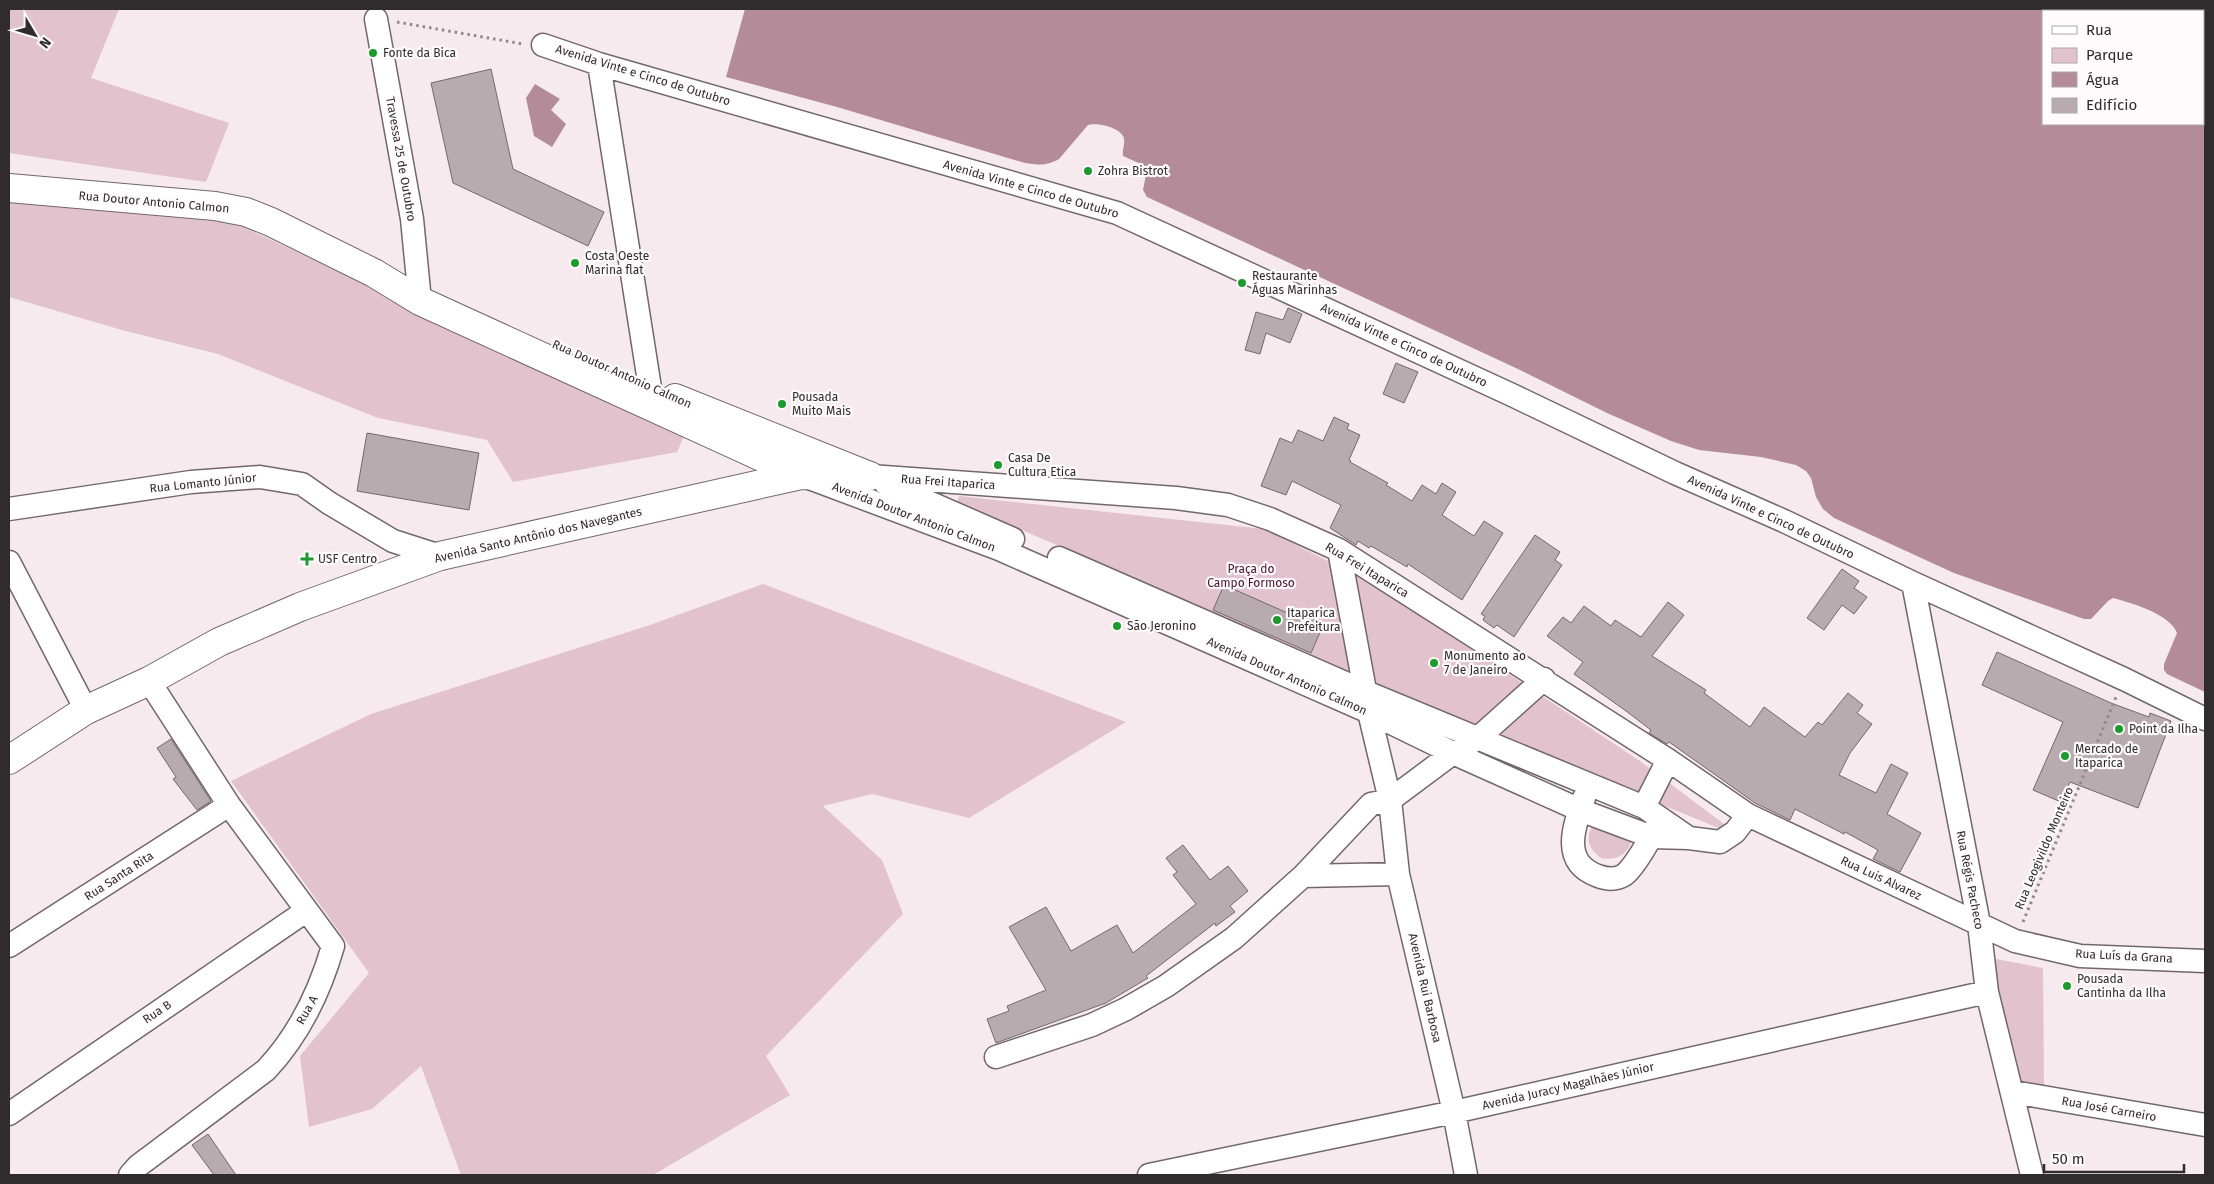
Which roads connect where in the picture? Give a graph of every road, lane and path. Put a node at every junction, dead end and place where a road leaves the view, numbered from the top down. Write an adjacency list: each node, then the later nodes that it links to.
1 (376, 19): 2 (path); 5 (street, Travessa 25 de Outubro)
2 (543, 45): 3 (street, Avenida Vinte e Cinco de Outubro)
3 (599, 64): 6 (street); 14 (street, Avenida Vinte e Cinco de Outubro)
4 (9, 188): 5 (street, Rua Doutor Antonio Calmon)
5 (419, 292): 6 (street, Rua Doutor Antonio Calmon)
6 (652, 398): 7 (street, Rua Doutor Antonio Calmon); 8 (street, Rua Doutor Antonio Calmon)
7 (801, 475): 8 (street, Avenida Santo Antônio dos Navegantes); 10 (street, Avenida Doutor Antonio Calmon); 12 (street, Avenida Santo Antônio dos Navegantes)
8 (870, 476): 10 (street, Avenida Doutor Antonio Calmon); 11 (street, Rua Frei Itaparica)
9 (9, 509): 12 (street, Rua Lomanto Júnior)
10 (1003, 543): 18 (street, Avenida Doutor Antonio Calmon)
11 (1339, 550): 15 (street, Rua Frei Itaparica); 18 (street, Avenida Rui Barbosa)
12 (440, 556): 17 (street, Avenida Santo Antônio dos Navegantes)
13 (9, 562): 19 (street)
14 (1912, 583): 16 (street, Avenida Vinte e Cinco de Outubro); 34 (street, Rua Régis Pacheco)
15 (1544, 679): 21 (street); 24 (street, Rua Frei Itaparica)
16 (2124, 679): 20 (street, Avenida Vinte e Cinco de Outubro); 35 (path, Rua Leogivildo Monteiro)
17 (149, 681): 19 (street, Avenida Santo Antônio dos Navegantes); 27 (street, Rua A)
18 (1367, 702): 21 (street, Avenida Doutor Antonio Calmon); 22 (street, Avenida Doutor Antonio Calmon); 26 (street, Avenida Rui Barbosa)
19 (86, 710): 23 (street, Avenida Santo Antônio dos Navegantes)
20 (2205, 719)
21 (1477, 739): 22 (street); 25 (street, Avenida Doutor Antonio Calmon)
22 (1453, 753): 26 (street); 28 (street, Avenida Doutor Antonio Calmon)
23 (9, 760)
24 (1668, 760): 29 (street, Rua Frei Itaparica); 30 (street)
25 (1589, 785): 28 (street); 30 (street, Avenida Doutor Antonio Calmon)
26 (1390, 800): 31 (street, Avenida Rui Barbosa); 32 (street)
27 (229, 805): 33 (street, Rua A); 36 (street, Rua Santa Rita)
28 (1580, 810): 30 (street, Avenida Doutor Antonio Calmon); 30 (street)
29 (1748, 815): 30 (street, Avenida Doutor Antonio Calmon); 34 (street, Rua Luis Alvarez)
30 (1652, 820)
31 (1398, 874): 32 (street); 41 (street, Avenida Rui Barbosa)
32 (1303, 876): 39 (street)
33 (306, 911): 42 (street, Rua B); 44 (street, Rua A)
34 (1979, 924): 35 (street, Rua Luis Alvarez); 38 (street, Rua Régis Pacheco)
35 (2015, 941): 37 (street, Rua Luís da Grana)
36 (9, 946)
37 (2205, 961)
38 (1987, 992): 40 (street, Rua Régis Pacheco); 41 (street, Avenida Juracy Magalhães Júnior)
39 (996, 1057)
40 (2013, 1092): 43 (street, Rua José Carneiro); 47 (street, Rua Régis Pacheco)
41 (1454, 1112): 45 (street, Avenida Juracy Magalhães Júnior); 46 (street, Avenida Rui Barbosa)
42 (9, 1114)
43 (2205, 1125)
44 (130, 1175)
45 (1149, 1175)
46 (1466, 1175)
47 (2032, 1175)

